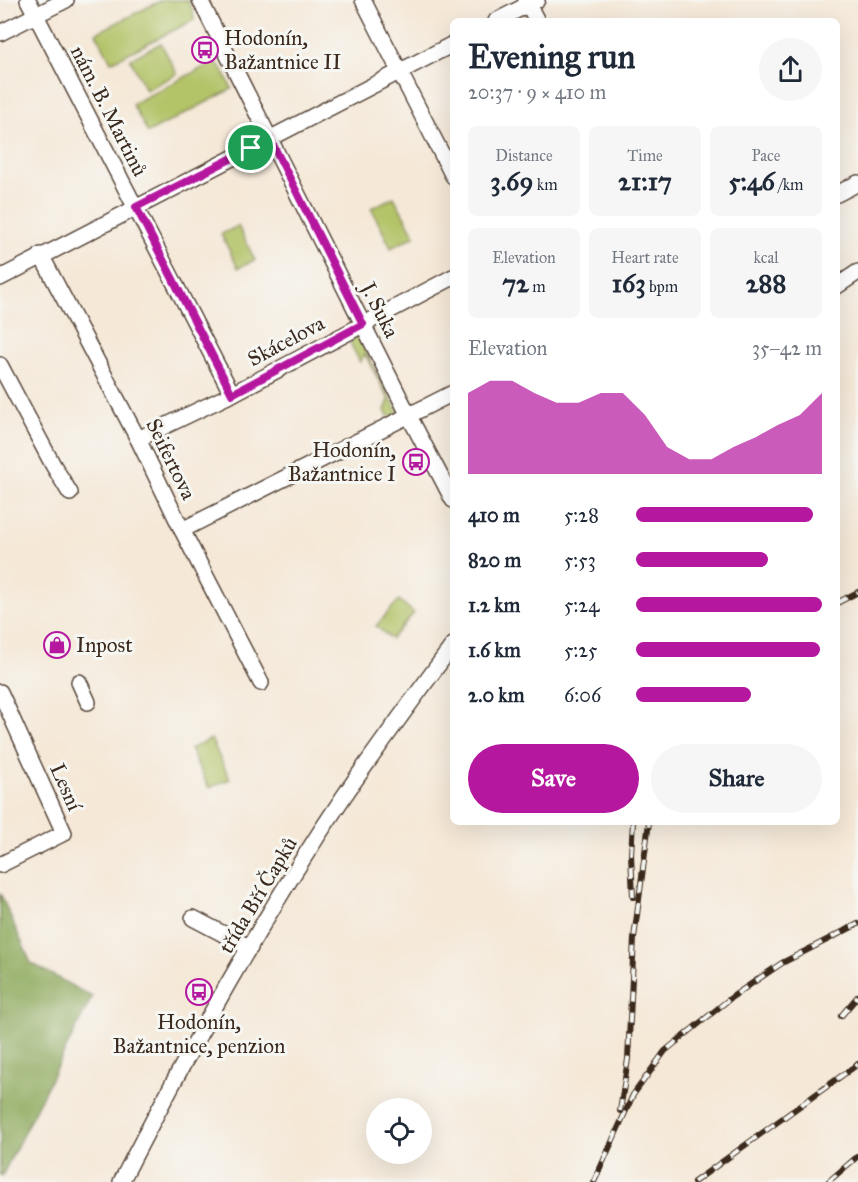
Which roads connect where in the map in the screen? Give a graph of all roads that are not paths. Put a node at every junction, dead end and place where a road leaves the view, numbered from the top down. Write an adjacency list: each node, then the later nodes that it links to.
1 (28, 0): 6 (street, nám. B. Martinů)
2 (66, 0): 6 (street)
3 (200, 0): 12 (street)
4 (363, 0): 11 (street)
5 (530, 1): 7 (street); 8 (street)
6 (36, 16): 9 (street); 16 (street, nám. B. Martinů)
7 (501, 18)
8 (536, 18)
9 (0, 33)
10 (450, 46): 11 (street, nám. B. Martinů)
11 (399, 72): 12 (street, nám. B. Martinů); 13 (street)
12 (270, 139): 16 (street, nám. B. Martinů); 22 (street, J. Suka)
13 (450, 170)
14 (858, 183): 15 (street)
15 (840, 192)
16 (136, 207): 17 (street); 24 (street)
17 (41, 255): 19 (street); 27 (street, Seifertova)
18 (858, 272): 21 (street)
19 (0, 278)
20 (450, 280): 22 (street, Skácelova)
21 (840, 284)
22 (363, 324): 24 (street, Skácelova); 26 (street, J. Suka)
23 (0, 365): 28 (street)
24 (232, 394): 27 (street, Skácelova)
25 (450, 395): 26 (street)
26 (409, 416): 29 (street, J. Suka); 30 (street)
27 (138, 439): 30 (street, Seifertova)
28 (70, 493)
29 (450, 494)
30 (182, 530): 33 (street, Seifertova)
31 (450, 649): 38 (street, třída Bří Čapků)
32 (79, 682): 35 (street)
33 (261, 683)
34 (0, 692): 36 (street, Lesní)
35 (88, 702)
36 (0, 865)
37 (193, 918): 38 (street, třída Bří Čapků)
38 (249, 948): 39 (street, třída Bří Čapků)
39 (122, 1182)

